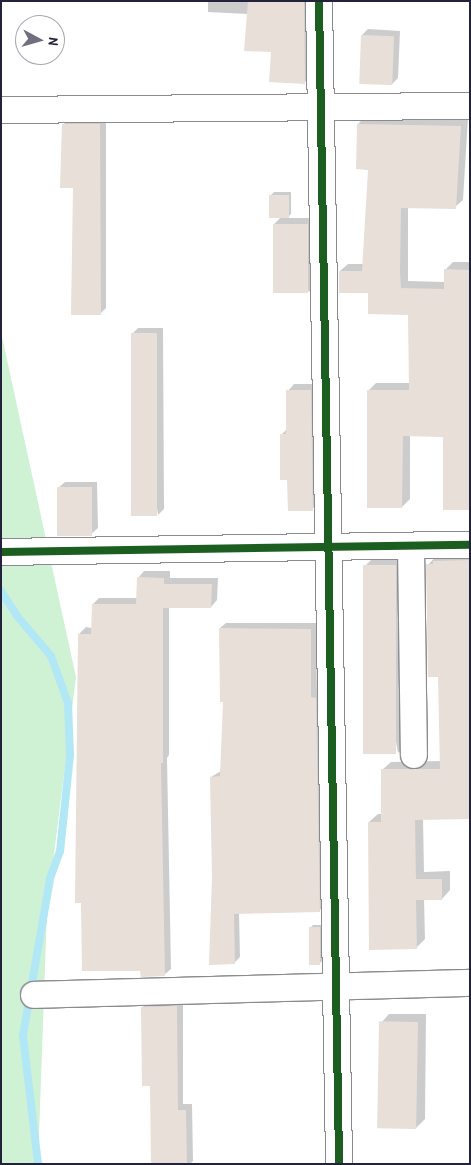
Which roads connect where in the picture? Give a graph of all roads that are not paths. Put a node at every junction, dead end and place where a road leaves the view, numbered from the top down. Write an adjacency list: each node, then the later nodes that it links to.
1 (319, 1): 2 (street)
2 (322, 106): 3 (street); 4 (street); 7 (street)
3 (470, 106)
4 (1, 110)
5 (470, 545): 6 (street)
6 (411, 547): 7 (street); 9 (street)
7 (328, 548): 8 (street); 11 (street)
8 (1, 552)
9 (414, 755)
10 (470, 983): 11 (street)
11 (336, 984): 12 (street); 13 (street)
12 (34, 995)
13 (339, 1164)

